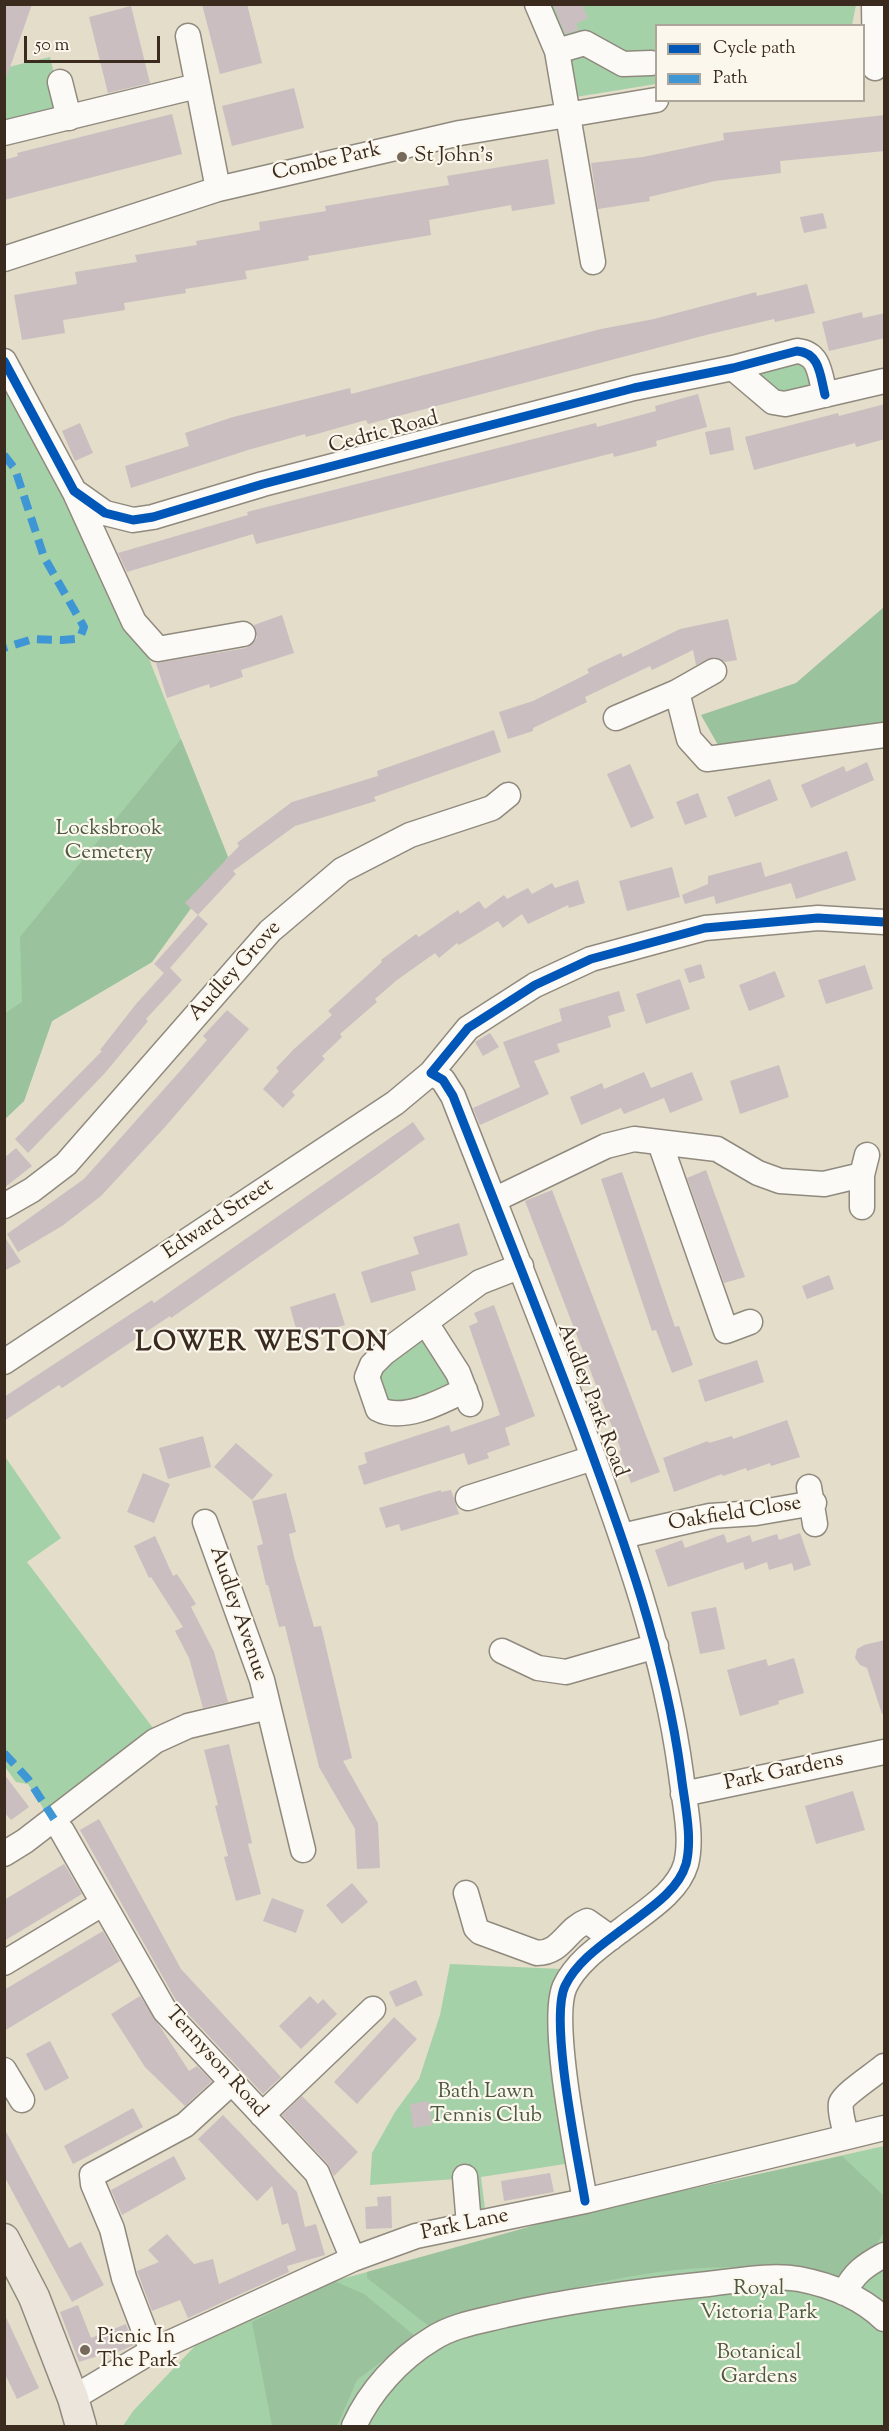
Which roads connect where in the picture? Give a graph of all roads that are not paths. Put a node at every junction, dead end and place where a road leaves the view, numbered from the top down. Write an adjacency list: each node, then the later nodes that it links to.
1 (537, 4): 4 (street)
2 (874, 4): 6 (street)
3 (188, 36): 8 (street)
4 (557, 51): 5 (street); 10 (street)
5 (651, 63)
6 (874, 68)
7 (60, 82): 11 (street)
8 (197, 86): 11 (street); 13 (street)
9 (655, 100): 10 (street, Combe Park)
10 (570, 113): 13 (street, Combe Park); 15 (street)
11 (69, 118): 12 (street)
12 (4, 133)
13 (218, 189): 14 (street, Combe Park)
14 (4, 259)
15 (593, 262)
16 (4, 361): 20 (street, Cedric Road)
17 (733, 368): 19 (street); 19 (street, Cedric Road); 20 (street, Cedric Road)
18 (885, 381): 19 (street)
19 (825, 395)
20 (74, 491): 21 (street)
21 (243, 634)
22 (714, 671): 23 (street)
23 (677, 692): 24 (street); 25 (street)
24 (616, 718)
25 (885, 735)
26 (508, 795): 31 (street, Audley Grove)
27 (885, 922): 28 (street)
28 (430, 1073): 30 (street, Audley Park Road); 36 (street, Edward Street)
29 (660, 1143): 30 (street); 32 (street); 34 (street)
30 (494, 1200): 33 (street, Audley Park Road)
31 (4, 1206)
32 (862, 1207)
33 (521, 1266): 35 (street); 37 (street, Audley Park Road)
34 (750, 1322)
35 (426, 1323): 35 (street)
36 (4, 1362)
37 (593, 1458): 38 (street); 41 (street, Audley Park Road)
38 (468, 1498)
39 (812, 1505): 41 (street, Oakfield Close)
40 (205, 1522): 44 (street, Audley Avenue)
41 (622, 1536): 42 (street, Audley Park Road)
42 (656, 1646): 43 (street); 46 (street, Audley Park Road)
43 (502, 1651)
44 (268, 1707): 47 (street, Audley Avenue); 48 (street, Audley Avenue)
45 (885, 1752): 46 (street, Park Gardens)
46 (683, 1794): 52 (street, Audley Park Road)
47 (60, 1824): 49 (street, Audley Avenue); 51 (street, Tennyson Road)
48 (303, 1850)
49 (4, 1854)
50 (466, 1893): 53 (street)
51 (102, 1904): 55 (street); 59 (street, Tennyson Road)
52 (611, 1938): 53 (street); 54 (street, Audley Park Road)
53 (561, 1945): 54 (street)
54 (582, 1962): 65 (street, Audley Park Road)
55 (4, 1963)
56 (373, 2009): 61 (street)
57 (885, 2066): 63 (street)
58 (4, 2070): 60 (street)
59 (231, 2083): 61 (street, Tennyson Road); 72 (street)
60 (22, 2100)
61 (262, 2115): 69 (street, Tennyson Road)
62 (885, 2128): 63 (street, Park Lane)
63 (846, 2137): 65 (street, Park Lane)
64 (465, 2177): 66 (street)
65 (585, 2201): 66 (street, Park Lane)
66 (469, 2225): 69 (street, Park Lane)
67 (4, 2239): 73 (main road)
68 (885, 2256): 70 (street)
69 (353, 2259): 72 (street, Park Lane)
70 (844, 2293): 71 (street); 75 (street)
71 (885, 2319)
72 (152, 2351): 73 (street, Park Lane)
73 (73, 2398): 74 (main road)
74 (81, 2427)
75 (354, 2427)

